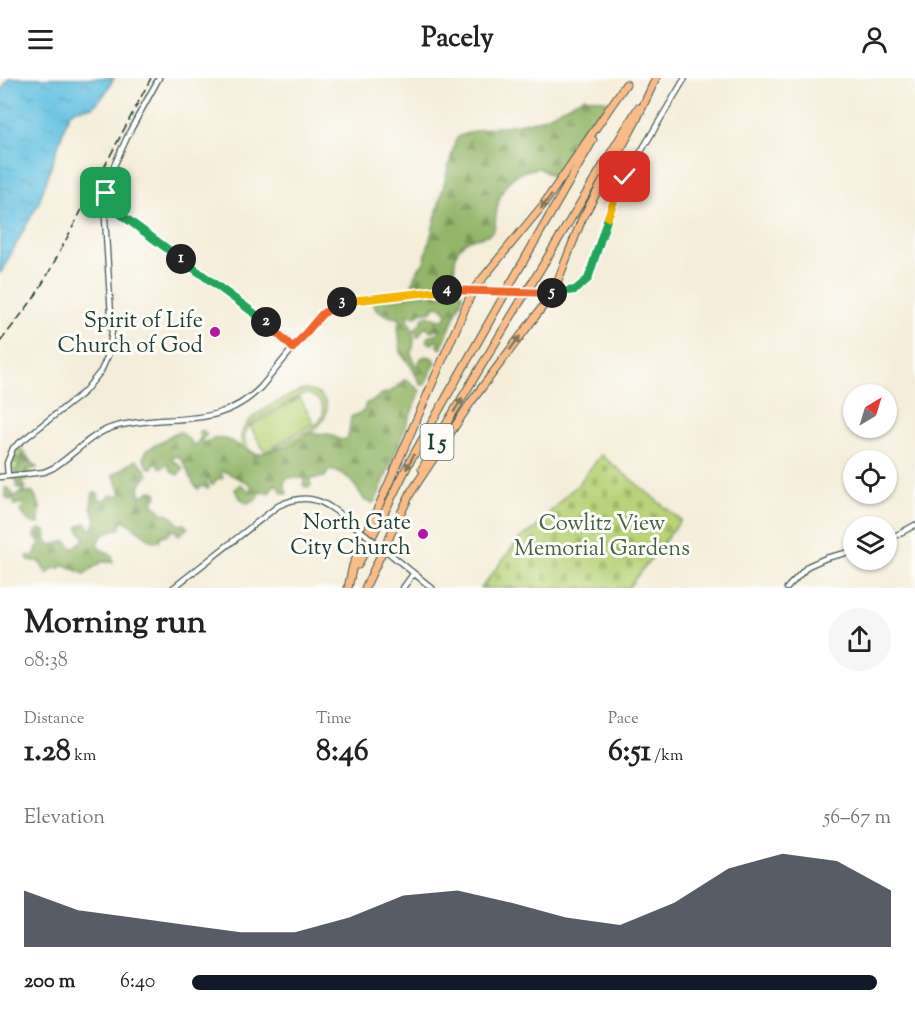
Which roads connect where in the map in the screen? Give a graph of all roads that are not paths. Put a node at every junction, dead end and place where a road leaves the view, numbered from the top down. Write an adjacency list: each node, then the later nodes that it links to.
1 (159, 78): 5 (street)
2 (656, 78): 7 (highway); 11 (highway, I 5, one-way to 2, bridge)
3 (685, 78): 7 (street)
4 (628, 81): 6 (highway, one-way to 6); 17 (highway, I 5, one-way to 17, bridge)
5 (104, 202): 8 (street); 9 (street)
6 (473, 290): 7 (street); 8 (street); 17 (highway)
7 (553, 293): 11 (highway, one-way to 7)
8 (293, 348): 9 (street)
9 (8, 476): 10 (street)
10 (0, 477)
11 (410, 494): 18 (highway, I 5)
12 (915, 525): 13 (street)
13 (897, 535)
14 (843, 554): 21 (street)
15 (413, 574): 16 (street, bridge); 19 (street); 20 (street)
16 (173, 588)
17 (348, 588)
18 (366, 588)
19 (403, 588)
20 (432, 588)
21 (787, 588)

